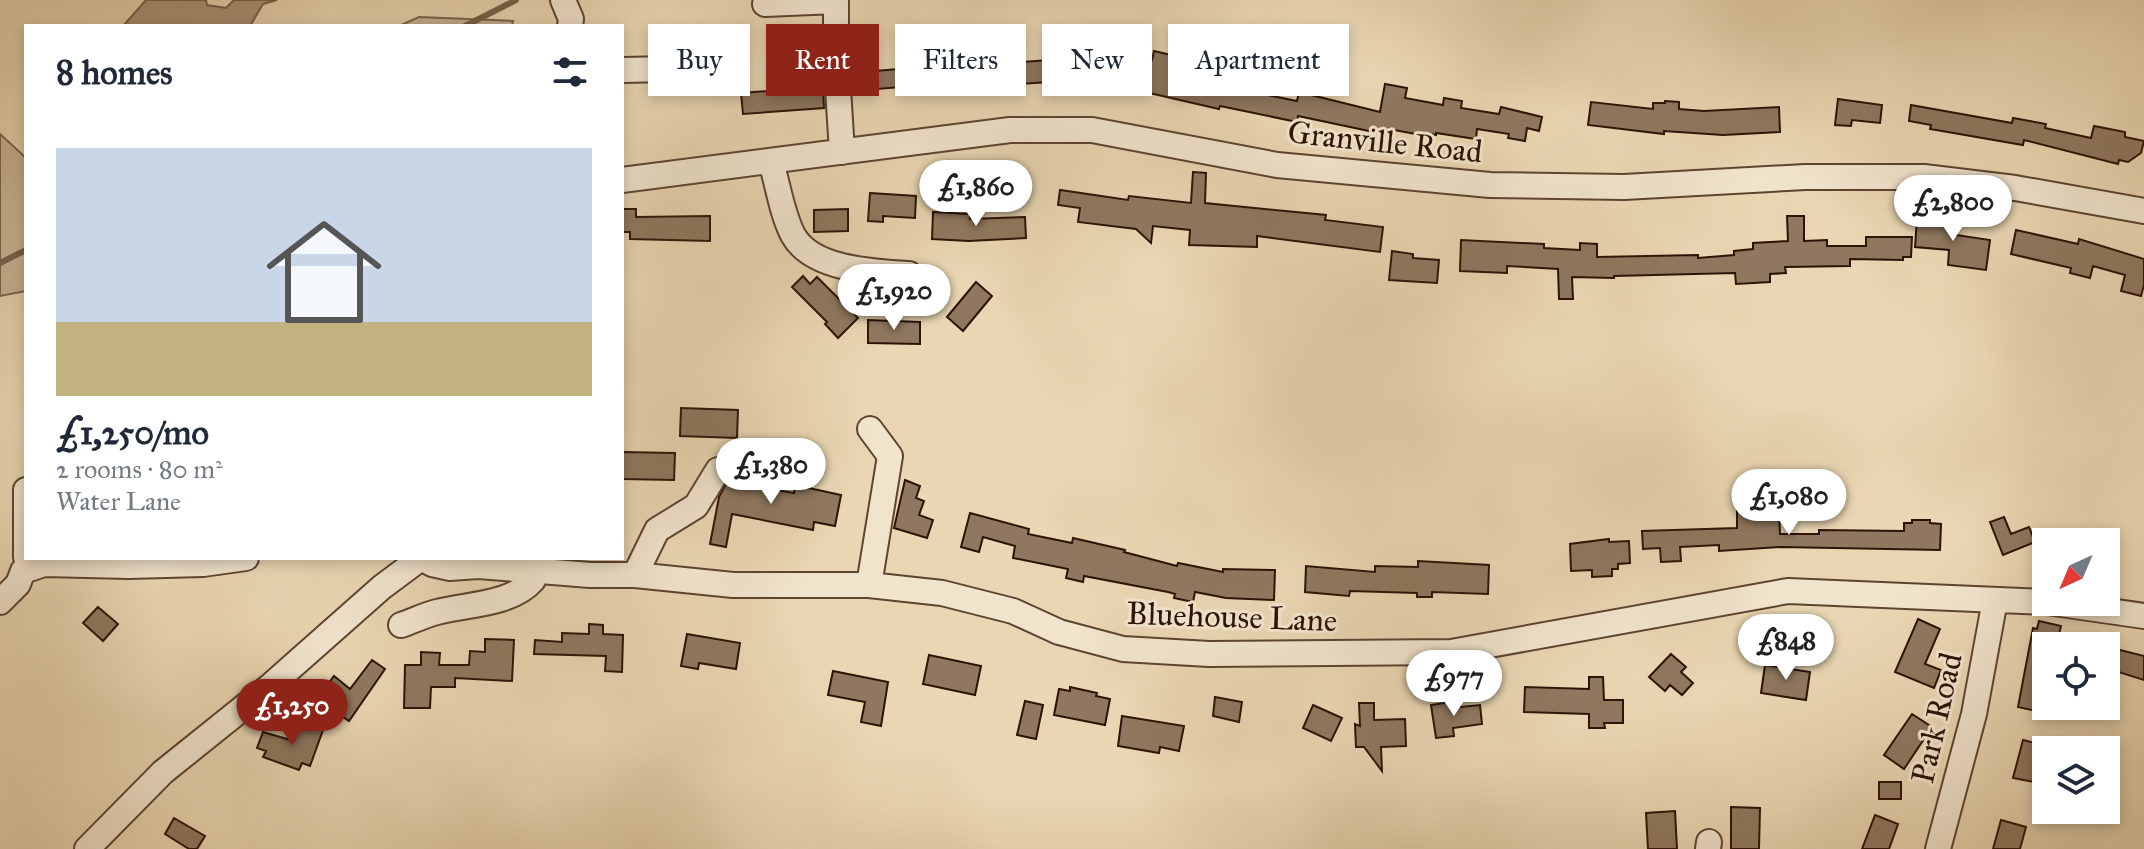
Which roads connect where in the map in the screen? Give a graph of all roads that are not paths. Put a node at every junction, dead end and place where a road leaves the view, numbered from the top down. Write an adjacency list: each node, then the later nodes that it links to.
1 (563, 0): 3 (street)
2 (765, 4): 6 (street)
3 (570, 24)
4 (648, 69): 5 (street)
5 (624, 70)
6 (842, 152): 7 (street, Granville Road); 9 (street, Granville Road)
7 (771, 162): 8 (street, Granville Road); 10 (street)
8 (624, 180)
9 (2144, 211)
10 (909, 274)
11 (870, 429): 19 (street)
12 (718, 470): 18 (street)
13 (24, 520): 16 (street)
14 (232, 560): 16 (street)
15 (411, 560): 17 (street, Bluehouse Lane); 26 (street)
16 (21, 565): 22 (street)
17 (542, 566): 18 (street, Bluehouse Lane); 25 (street)
18 (635, 575): 19 (street, Bluehouse Lane)
19 (869, 585): 20 (street, Bluehouse Lane)
20 (1995, 600): 21 (street, Bluehouse Lane); 27 (street, Park Road)
21 (2032, 601)
22 (0, 602)
23 (2120, 613): 24 (street, Bluehouse Lane)
24 (2144, 616)
25 (401, 625)
26 (87, 849)
27 (1938, 849)

